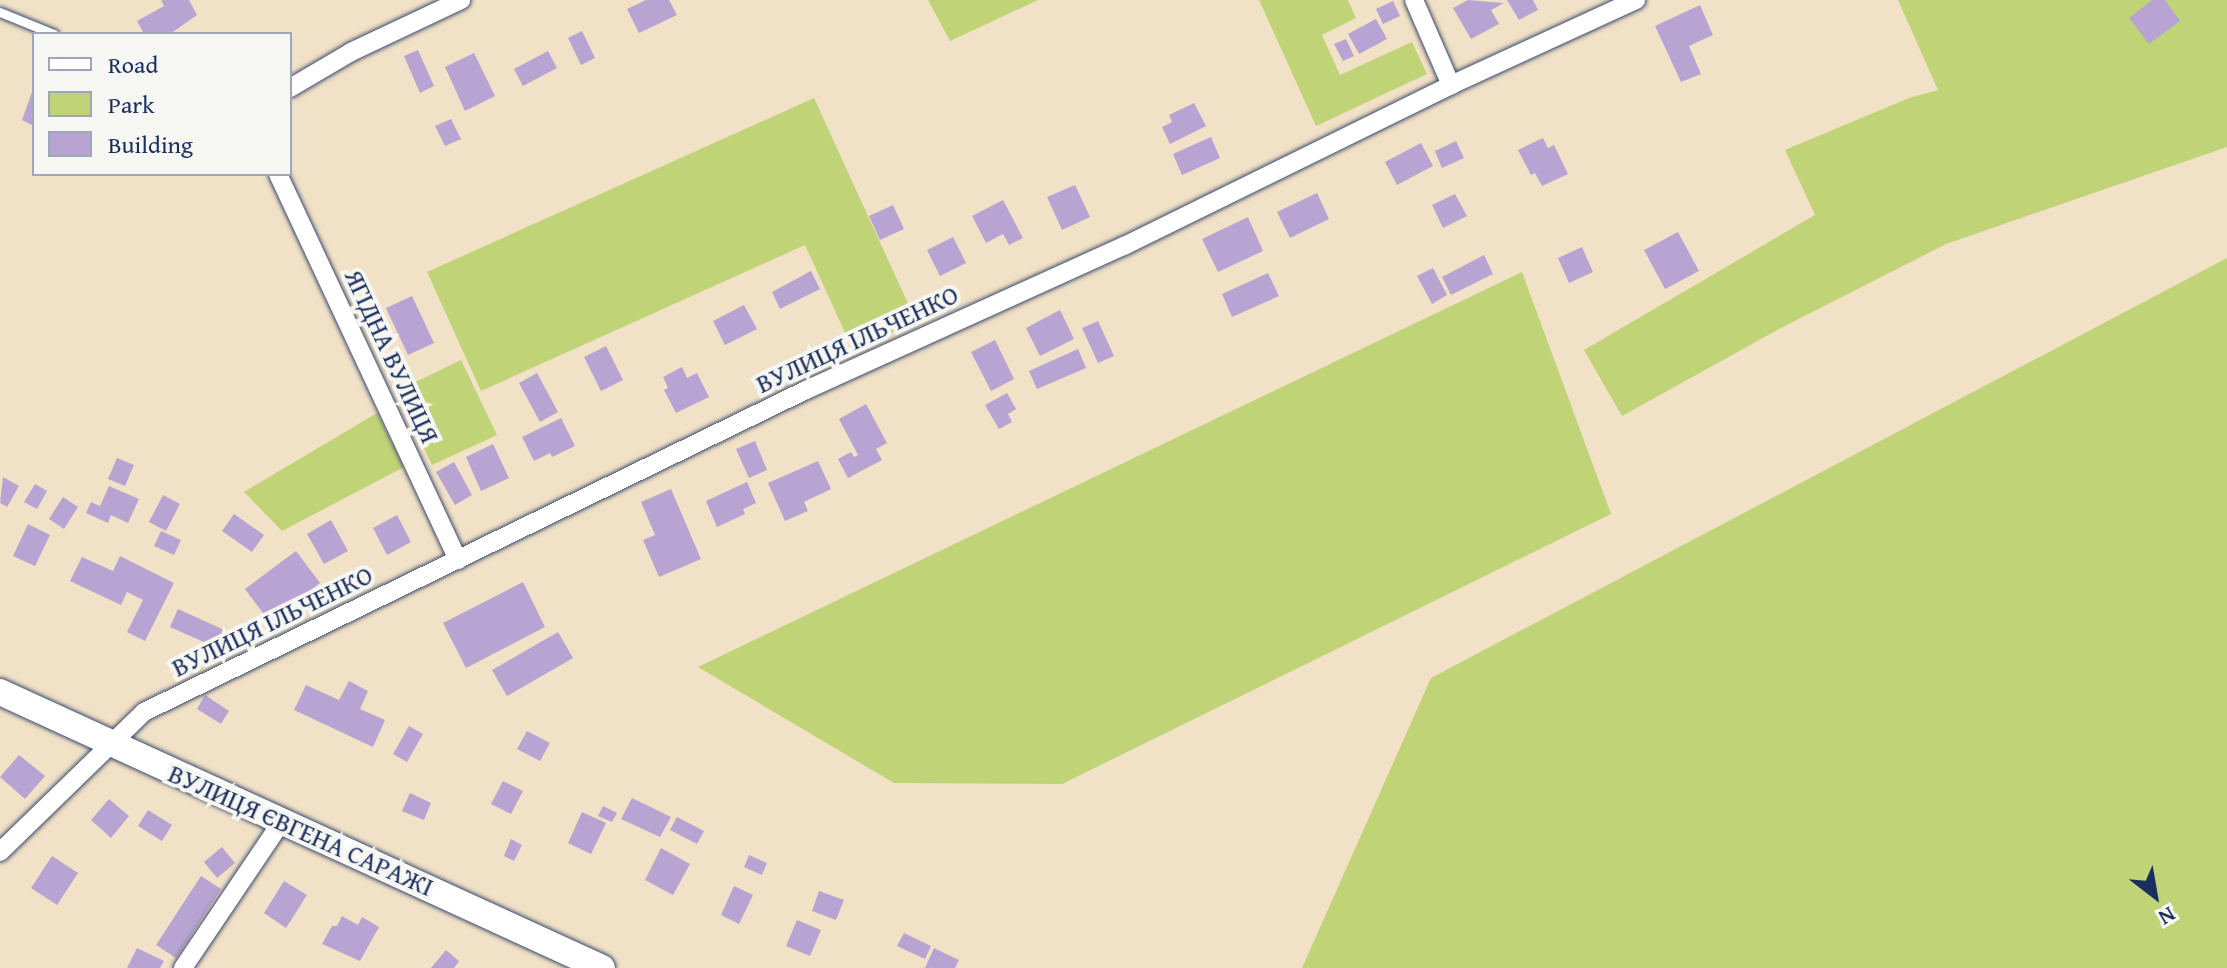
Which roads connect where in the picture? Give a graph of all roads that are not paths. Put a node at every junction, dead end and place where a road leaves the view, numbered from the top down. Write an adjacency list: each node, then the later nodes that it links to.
1 (461, 0): 7 (street)
2 (1414, 0): 6 (street)
3 (1636, 0): 6 (street, ВУЛИЦЯ ІЛЬЧЕНКО)
4 (0, 12): 5 (lane)
5 (49, 32)
6 (1451, 85): 9 (street, ВУЛИЦЯ ІЛЬЧЕНКО)
7 (292, 87)
8 (279, 176): 9 (street, ЯГІДНА ВУЛИЦЯ)
9 (458, 560): 11 (street, ВУЛИЦЯ ІЛЬЧЕНКО)
10 (0, 692): 11 (main road, ВУЛИЦЯ ЄВГЕНА САРАЖІ)
11 (110, 744): 12 (main road, ВУЛИЦЯ ЄВГЕНА САРАЖІ); 13 (street, ВУЛИЦЯ ІЛЬЧЕНКО)
12 (282, 821): 14 (street); 15 (main road, ВУЛИЦЯ ЄВГЕНА САРАЖІ)
13 (0, 852)
14 (183, 968)
15 (602, 968)

